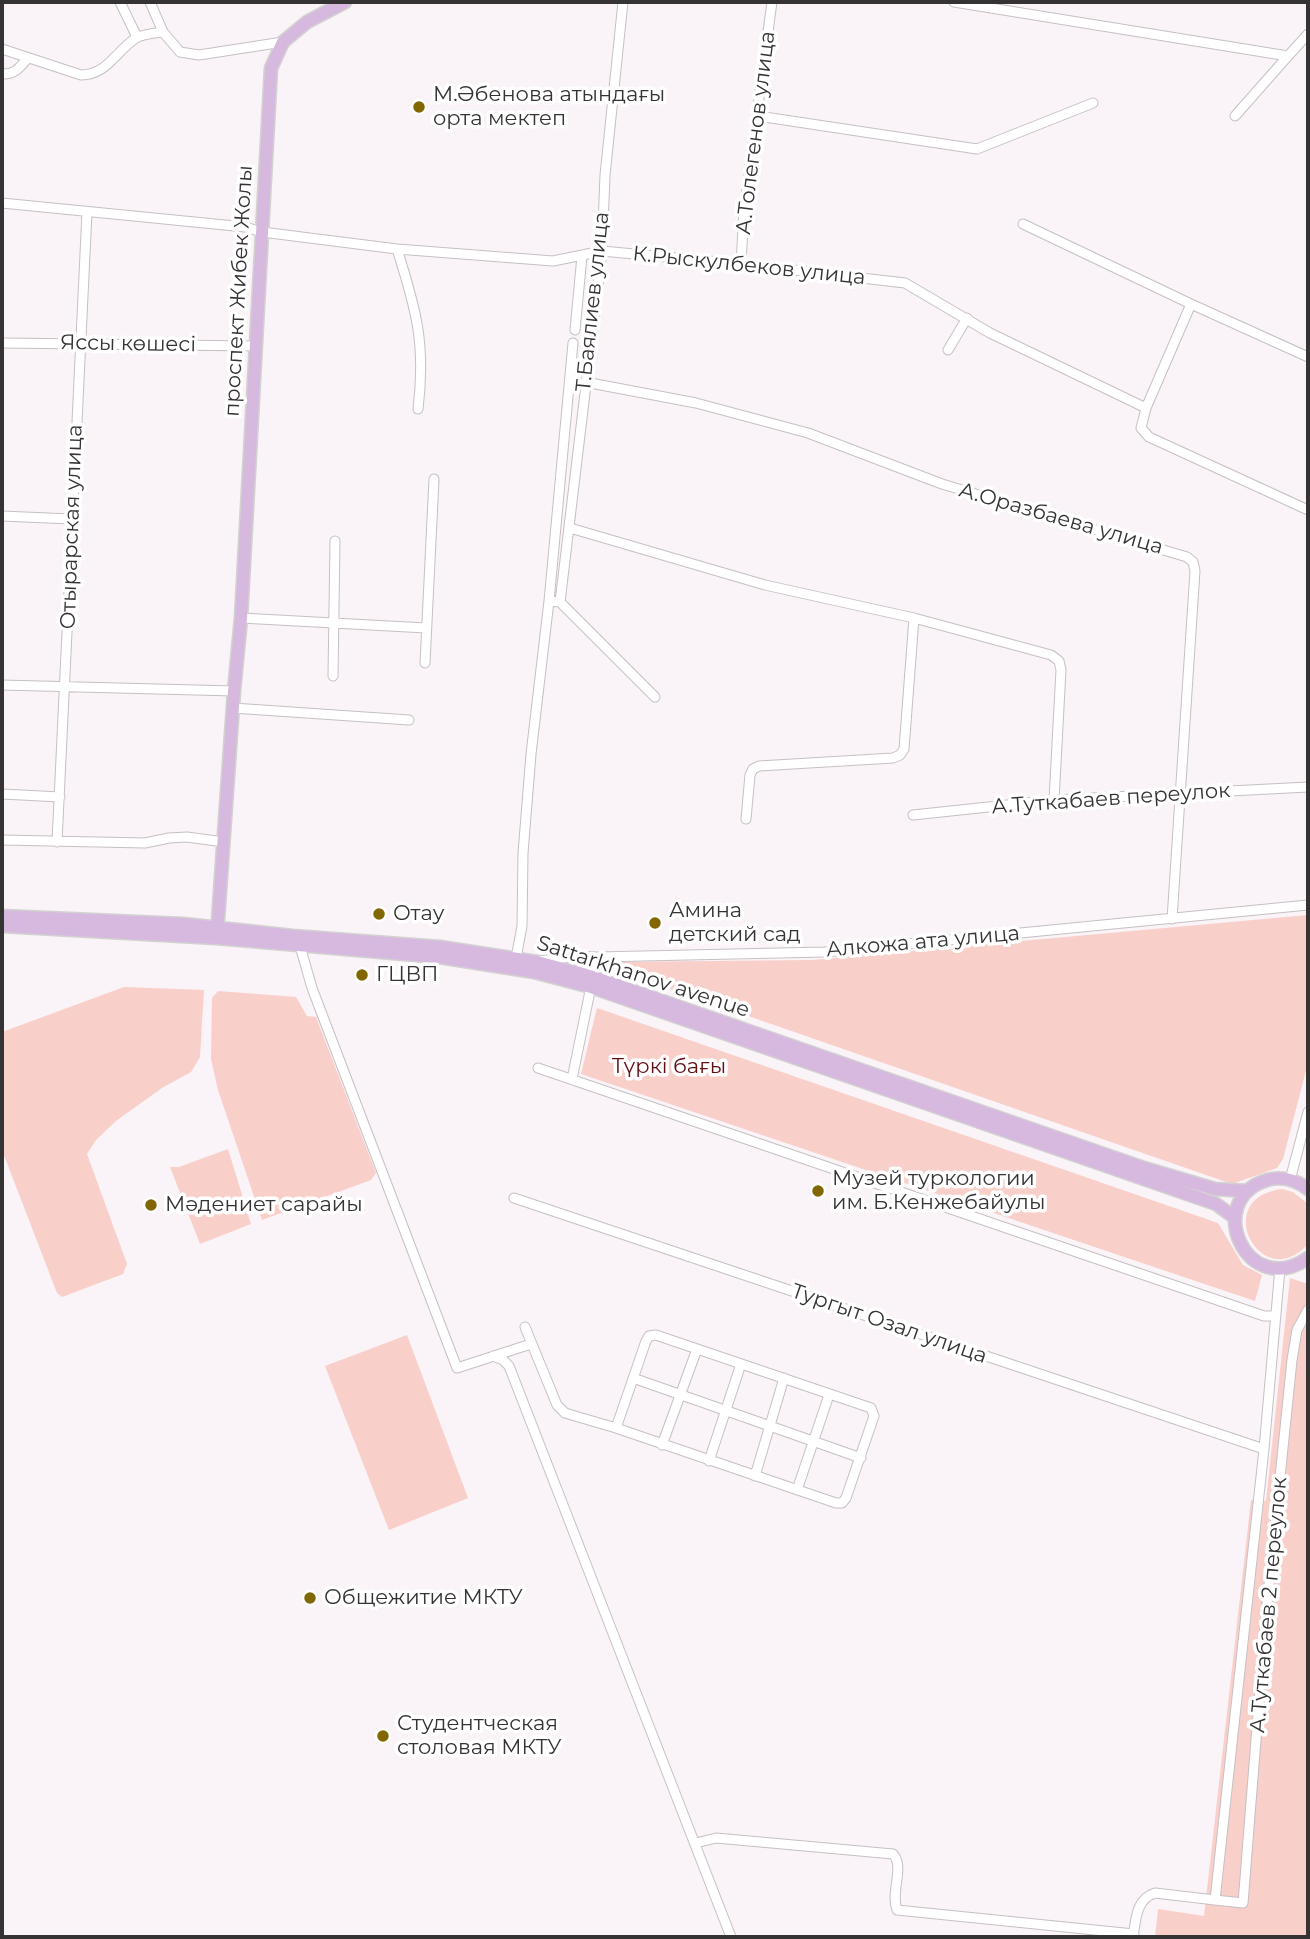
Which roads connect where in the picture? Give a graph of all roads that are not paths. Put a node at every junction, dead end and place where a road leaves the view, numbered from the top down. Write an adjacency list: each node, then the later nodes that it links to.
1 (120, 2): 9 (street)
2 (150, 2): 7 (street)
3 (345, 2): 10 (main road)
4 (623, 2): 23 (street, Т.Баялиев улица)
5 (772, 2): 16 (street, А.Толегенов улица)
6 (954, 2): 12 (street)
7 (163, 32): 9 (street); 10 (street)
8 (1308, 34): 12 (street)
9 (137, 37): 13 (street)
10 (283, 42): 21 (main road, проспект Жибек Жолы)
11 (2, 49): 13 (street)
12 (1288, 56): 17 (street)
13 (28, 58): 14 (street)
14 (2, 74)
15 (1093, 103): 16 (street)
16 (758, 116): 25 (street, А.Толегенов улица)
17 (1235, 116)
18 (2, 203): 19 (street, К.Рыскулбеков улица)
19 (87, 212): 21 (street, К.Рыскулбеков улица); 31 (street, Отырарская улица)
20 (1023, 224): 26 (street)
21 (262, 232): 22 (street, К.Рыскулбеков улица); 32 (main road, проспект Жибек Жолы)
22 (397, 248): 24 (street, К.Рыскулбеков улица); 37 (street)
23 (602, 251): 24 (street, К.Рыскулбеков улица); 25 (street, К.Рыскулбеков улица); 35 (street, Т.Баялиев улица)
24 (582, 256): 28 (street, Т.Баялиев улица)
25 (741, 264): 27 (street, К.Рыскулбеков улица)
26 (1191, 304): 34 (street); 36 (street)
27 (967, 318): 33 (street); 36 (street, К.Рыскулбеков улица)
28 (575, 330)
29 (2, 342): 31 (street, Яссы көшесі)
30 (573, 343): 44 (street, Т.Баялиев улица)
31 (81, 344): 32 (street, Яссы көшесі); 41 (street, Отырарская улица)
32 (255, 345): 46 (main road, проспект Жибек Жолы)
33 (948, 350)
34 (1308, 357)
35 (585, 382): 42 (street, Т.Баялиев улица); 60 (street, А.Оразбаева улица)
36 (1146, 408): 39 (street)
37 (418, 409)
38 (434, 479): 49 (street)
39 (1308, 510)
40 (2, 516): 41 (street)
41 (71, 519): 53 (street, Отырарская улица)
42 (570, 528): 45 (street, Т.Баялиев улица); 47 (street)
43 (335, 541): 48 (street)
44 (549, 601): 45 (street); 75 (street, Т.Баялиев улица)
45 (560, 602): 55 (street)
46 (241, 618): 48 (street); 54 (main road, проспект Жибек Жолы)
47 (914, 618): 62 (street); 64 (street)
48 (334, 624): 49 (street); 51 (street)
49 (426, 628): 50 (street)
50 (425, 663)
51 (333, 676)
52 (2, 685): 53 (street)
53 (66, 688): 54 (street); 61 (street, Отырарская улица)
54 (234, 691): 56 (main road, проспект Жибек Жолы)
55 (655, 697)
56 (233, 708): 57 (street); 67 (main road, проспект Жибек Жолы)
57 (409, 720)
58 (1308, 787): 60 (street, А.Туткабаев переулок)
59 (2, 794): 61 (street)
60 (1178, 794): 62 (street, А.Туткабаев переулок); 70 (street, А.Оразбаева улица)
61 (60, 797): 66 (street, Отырарская улица)
62 (1054, 800): 63 (street, А.Туткабаев переулок)
63 (913, 815)
64 (746, 819)
65 (2, 841): 66 (street)
66 (58, 842): 67 (street)
67 (224, 842): 72 (main road, проспект Жибек Жолы)
68 (1308, 905): 70 (street, Алкожа ата улица)
69 (2, 916): 72 (main road, Sattarkhanov avenue)
70 (1172, 919): 74 (street, Алкожа ата улица)
71 (2, 926): 72 (main road, Sattarkhanov avenue)
72 (217, 932): 73 (main road, Sattarkhanov avenue); 75 (main road, Sattarkhanov avenue)
73 (300, 946): 77 (main road, Sattarkhanov avenue); 93 (street)
74 (597, 957): 76 (street, Алкожа ата улица); 77 (street)
75 (516, 958): 76 (main road, Sattarkhanov avenue)
76 (537, 962): 77 (main road, Sattarkhanov avenue)
77 (592, 982): 79 (street); 83 (main road, Sattarkhanov avenue); 85 (main road, Sattarkhanov avenue)
78 (538, 1068): 79 (street)
79 (572, 1079): 89 (street)
80 (1308, 1112): 81 (street)
81 (1290, 1180): 82 (main road); 83 (main road)
82 (1308, 1189)
83 (1248, 1191): 85 (main road)
84 (514, 1198): 104 (street, Тургыт Озал улица)
85 (1235, 1218): 87 (main road)
86 (1308, 1258): 87 (main road)
87 (1280, 1268): 89 (street)
88 (1308, 1310): 110 (street, А.Туткабаев 2 переулок)
89 (1275, 1316): 104 (street)
90 (525, 1327): 91 (street)
91 (531, 1344): 93 (street); 101 (street)
92 (697, 1349): 94 (street); 95 (street); 97 (street)
93 (493, 1356): 109 (street)
94 (741, 1364): 96 (street); 99 (street)
95 (633, 1378): 97 (street); 101 (street)
96 (784, 1378): 98 (street); 100 (street)
97 (680, 1394): 99 (street); 103 (street)
98 (829, 1395): 102 (street); 105 (street)
99 (724, 1410): 100 (street); 106 (street)
100 (769, 1426): 102 (street); 107 (street)
101 (616, 1427): 103 (street)
102 (813, 1441): 105 (street); 108 (street)
103 (662, 1445): 106 (street)
104 (1264, 1449): 110 (street)
105 (861, 1458): 108 (street)
106 (709, 1461): 107 (street)
107 (755, 1476): 108 (street)
108 (797, 1490)
109 (696, 1843): 111 (street); 112 (street)
110 (1215, 1900): 111 (street)
111 (1133, 1936)
112 (731, 1937)

